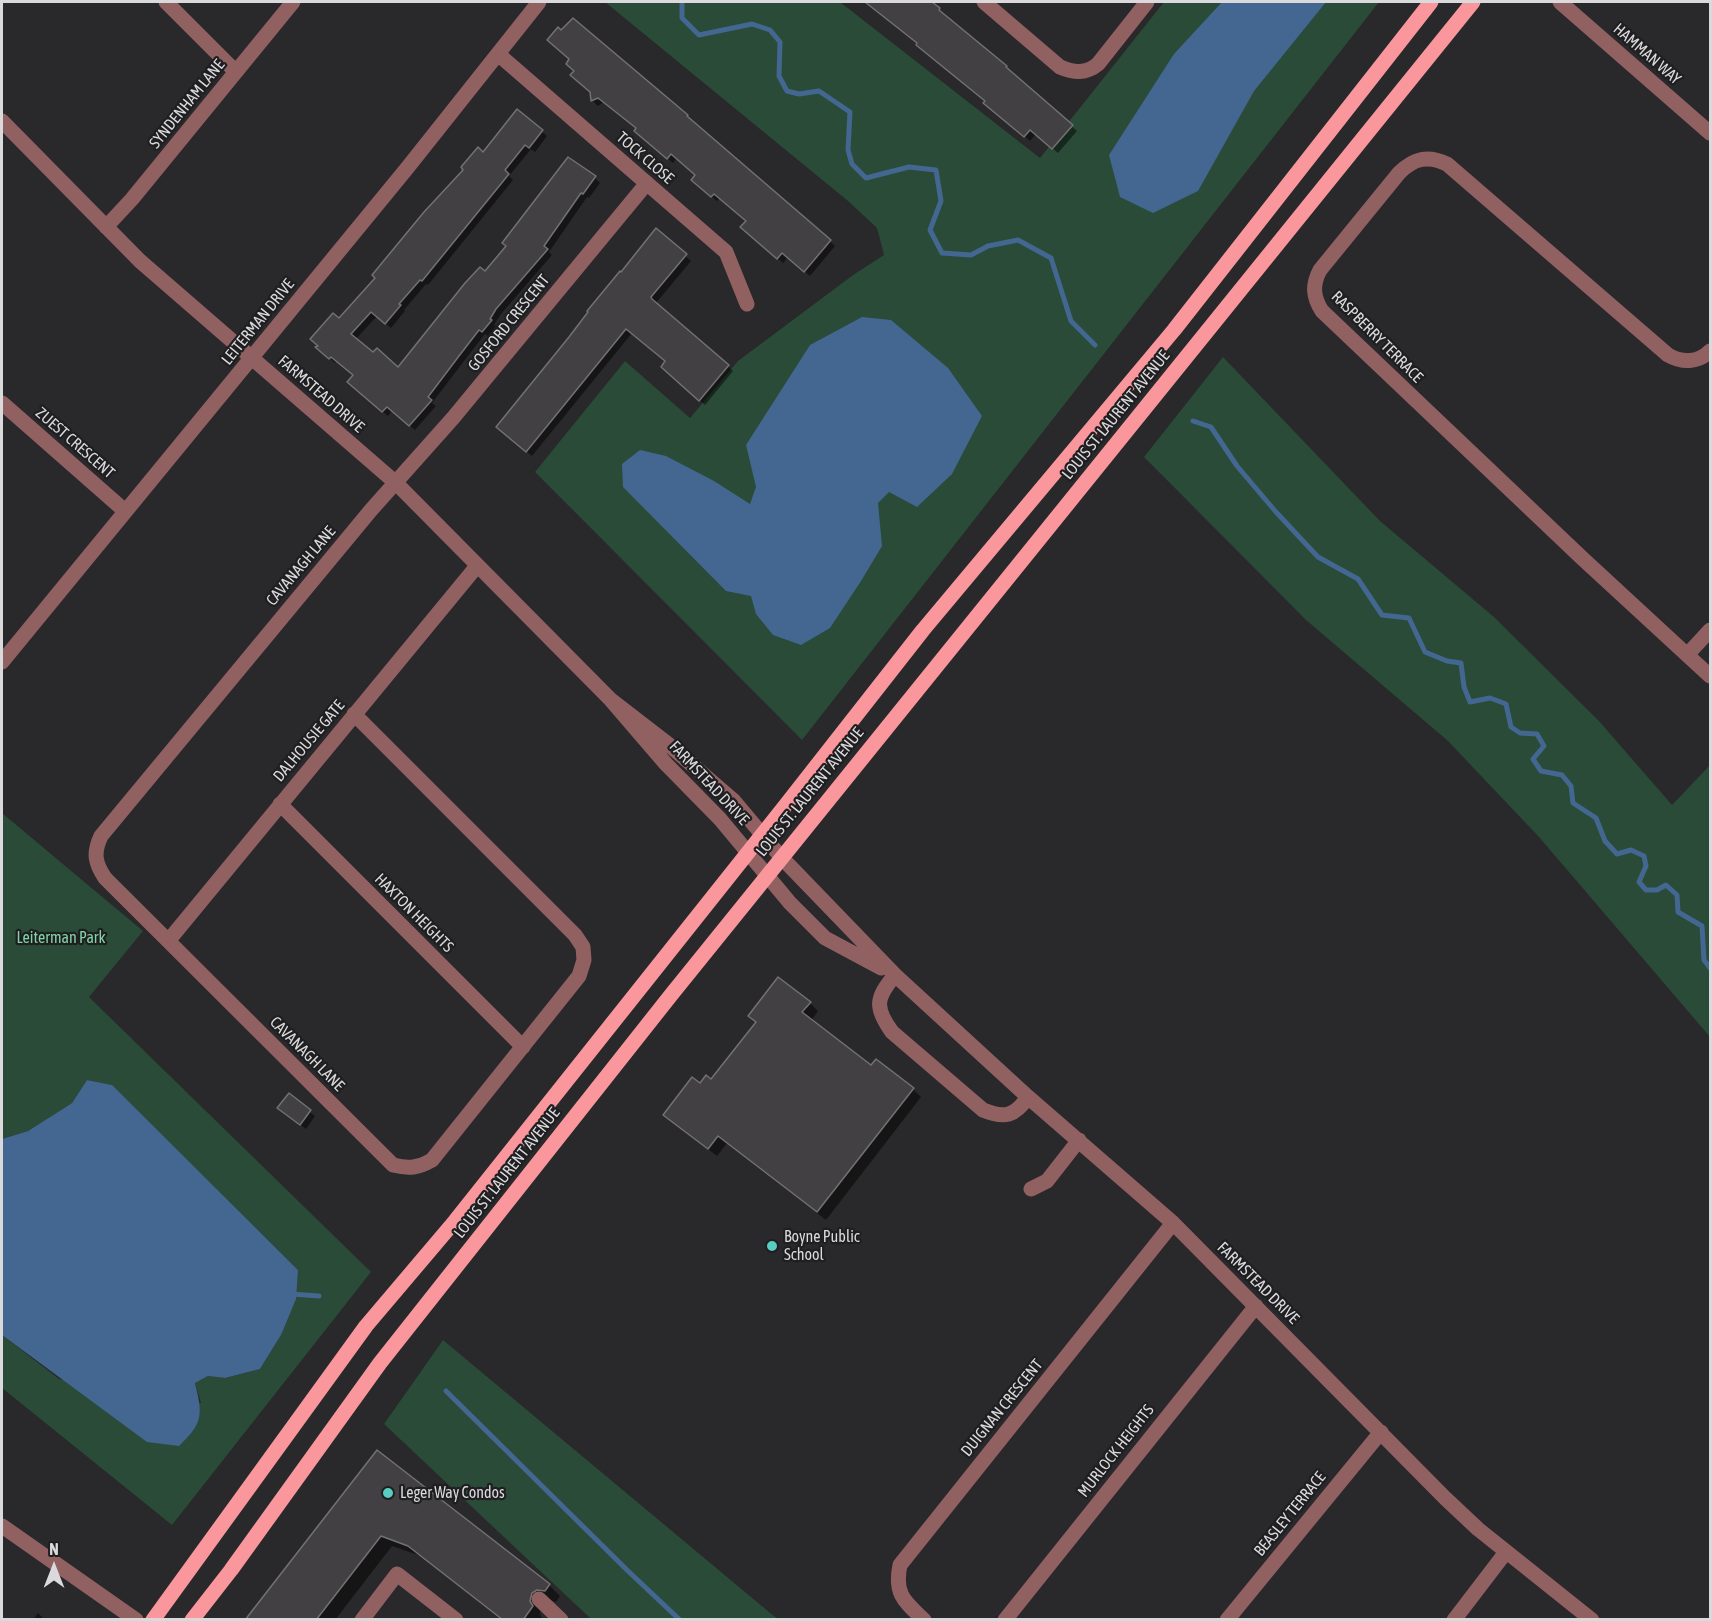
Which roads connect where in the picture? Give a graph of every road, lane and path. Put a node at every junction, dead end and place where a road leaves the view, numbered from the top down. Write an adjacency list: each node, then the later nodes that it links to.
1 (166, 2): 10 (street)
2 (293, 2): 10 (street, SYNDENHAM LANE)
3 (538, 2): 9 (street, LEITERMAN DRIVE)
4 (984, 2): 5 (street)
5 (1147, 2)
6 (1431, 2): 29 (main road, LOUIS ST. LAURENT AVENUE)
7 (1473, 2): 31 (main road, LOUIS ST. LAURENT AVENUE)
8 (1560, 2): 12 (street, HAMMAN WAY)
9 (498, 54): 13 (street, TOCK CLOSE); 17 (street, LEITERMAN DRIVE)
10 (236, 72): 14 (street, SYNDENHAM LANE)
11 (2, 122): 14 (street, FARMSTEAD DRIVE)
12 (1710, 133)
13 (647, 183): 15 (street, TOCK CLOSE); 19 (street, GOSFORD CRESCENT)
14 (106, 227): 17 (street, FARMSTEAD DRIVE)
15 (747, 304)
16 (1710, 351): 23 (street, RASPBERRY TERRACE)
17 (252, 358): 19 (street, FARMSTEAD DRIVE); 20 (street, LEITERMAN DRIVE)
18 (2, 403): 20 (street, ZUEST CRESCENT)
19 (396, 483): 21 (street, FARMSTEAD DRIVE); 33 (street, CAVANAGH LANE)
20 (126, 511): 24 (street, LEITERMAN DRIVE)
21 (477, 566): 26 (street, FARMSTEAD DRIVE); 27 (street, DALHOUSIE GATE)
22 (1710, 630): 23 (street)
23 (1687, 655): 25 (street, RASPBERRY TERRACE)
24 (2, 662)
25 (1710, 676)
26 (611, 700): 29 (street, FARMSTEAD DRIVE); 30 (street, FARMSTEAD DRIVE)
27 (354, 714): 28 (street, DALHOUSIE GATE); 35 (street, CAVANAGH LANE)
28 (280, 804): 33 (street, DALHOUSIE GATE); 35 (street, HAXTON HEIGHTS)
29 (762, 835): 30 (main road, LOUIS ST. LAURENT AVENUE); 31 (street, FARMSTEAD DRIVE)
30 (748, 852): 32 (street, FARMSTEAD DRIVE); 46 (main road, LOUIS ST. LAURENT AVENUE)
31 (781, 857): 32 (main road, LOUIS ST. LAURENT AVENUE); 34 (street, FARMSTEAD DRIVE)
32 (766, 874): 34 (street, FARMSTEAD DRIVE); 47 (main road, LOUIS ST. LAURENT AVENUE)
33 (169, 940): 35 (street, CAVANAGH LANE)
34 (895, 975): 36 (street, FARMSTEAD DRIVE); 36 (street)
35 (523, 1047)
36 (1028, 1097): 37 (street, FARMSTEAD DRIVE)
37 (1079, 1140): 38 (street); 39 (street, FARMSTEAD DRIVE)
38 (1031, 1189)
39 (1173, 1223): 40 (street, FARMSTEAD DRIVE); 51 (street, DUIGNAN CRESCENT)
40 (1256, 1306): 41 (street, FARMSTEAD DRIVE); 52 (street, MURLOCK HEIGHTS)
41 (1381, 1432): 43 (street, FARMSTEAD DRIVE); 53 (street, BEASLEY TERRACE)
42 (2, 1526): 45 (street)
43 (1506, 1552): 54 (street); 55 (street, FARMSTEAD DRIVE)
44 (538, 1599): 50 (street)
45 (136, 1620)
46 (153, 1620)
47 (192, 1620)
48 (362, 1620): 49 (street)
49 (456, 1620)
50 (561, 1620)
51 (924, 1620)
52 (1005, 1620)
53 (1227, 1620)
54 (1454, 1620)
55 (1592, 1620)

